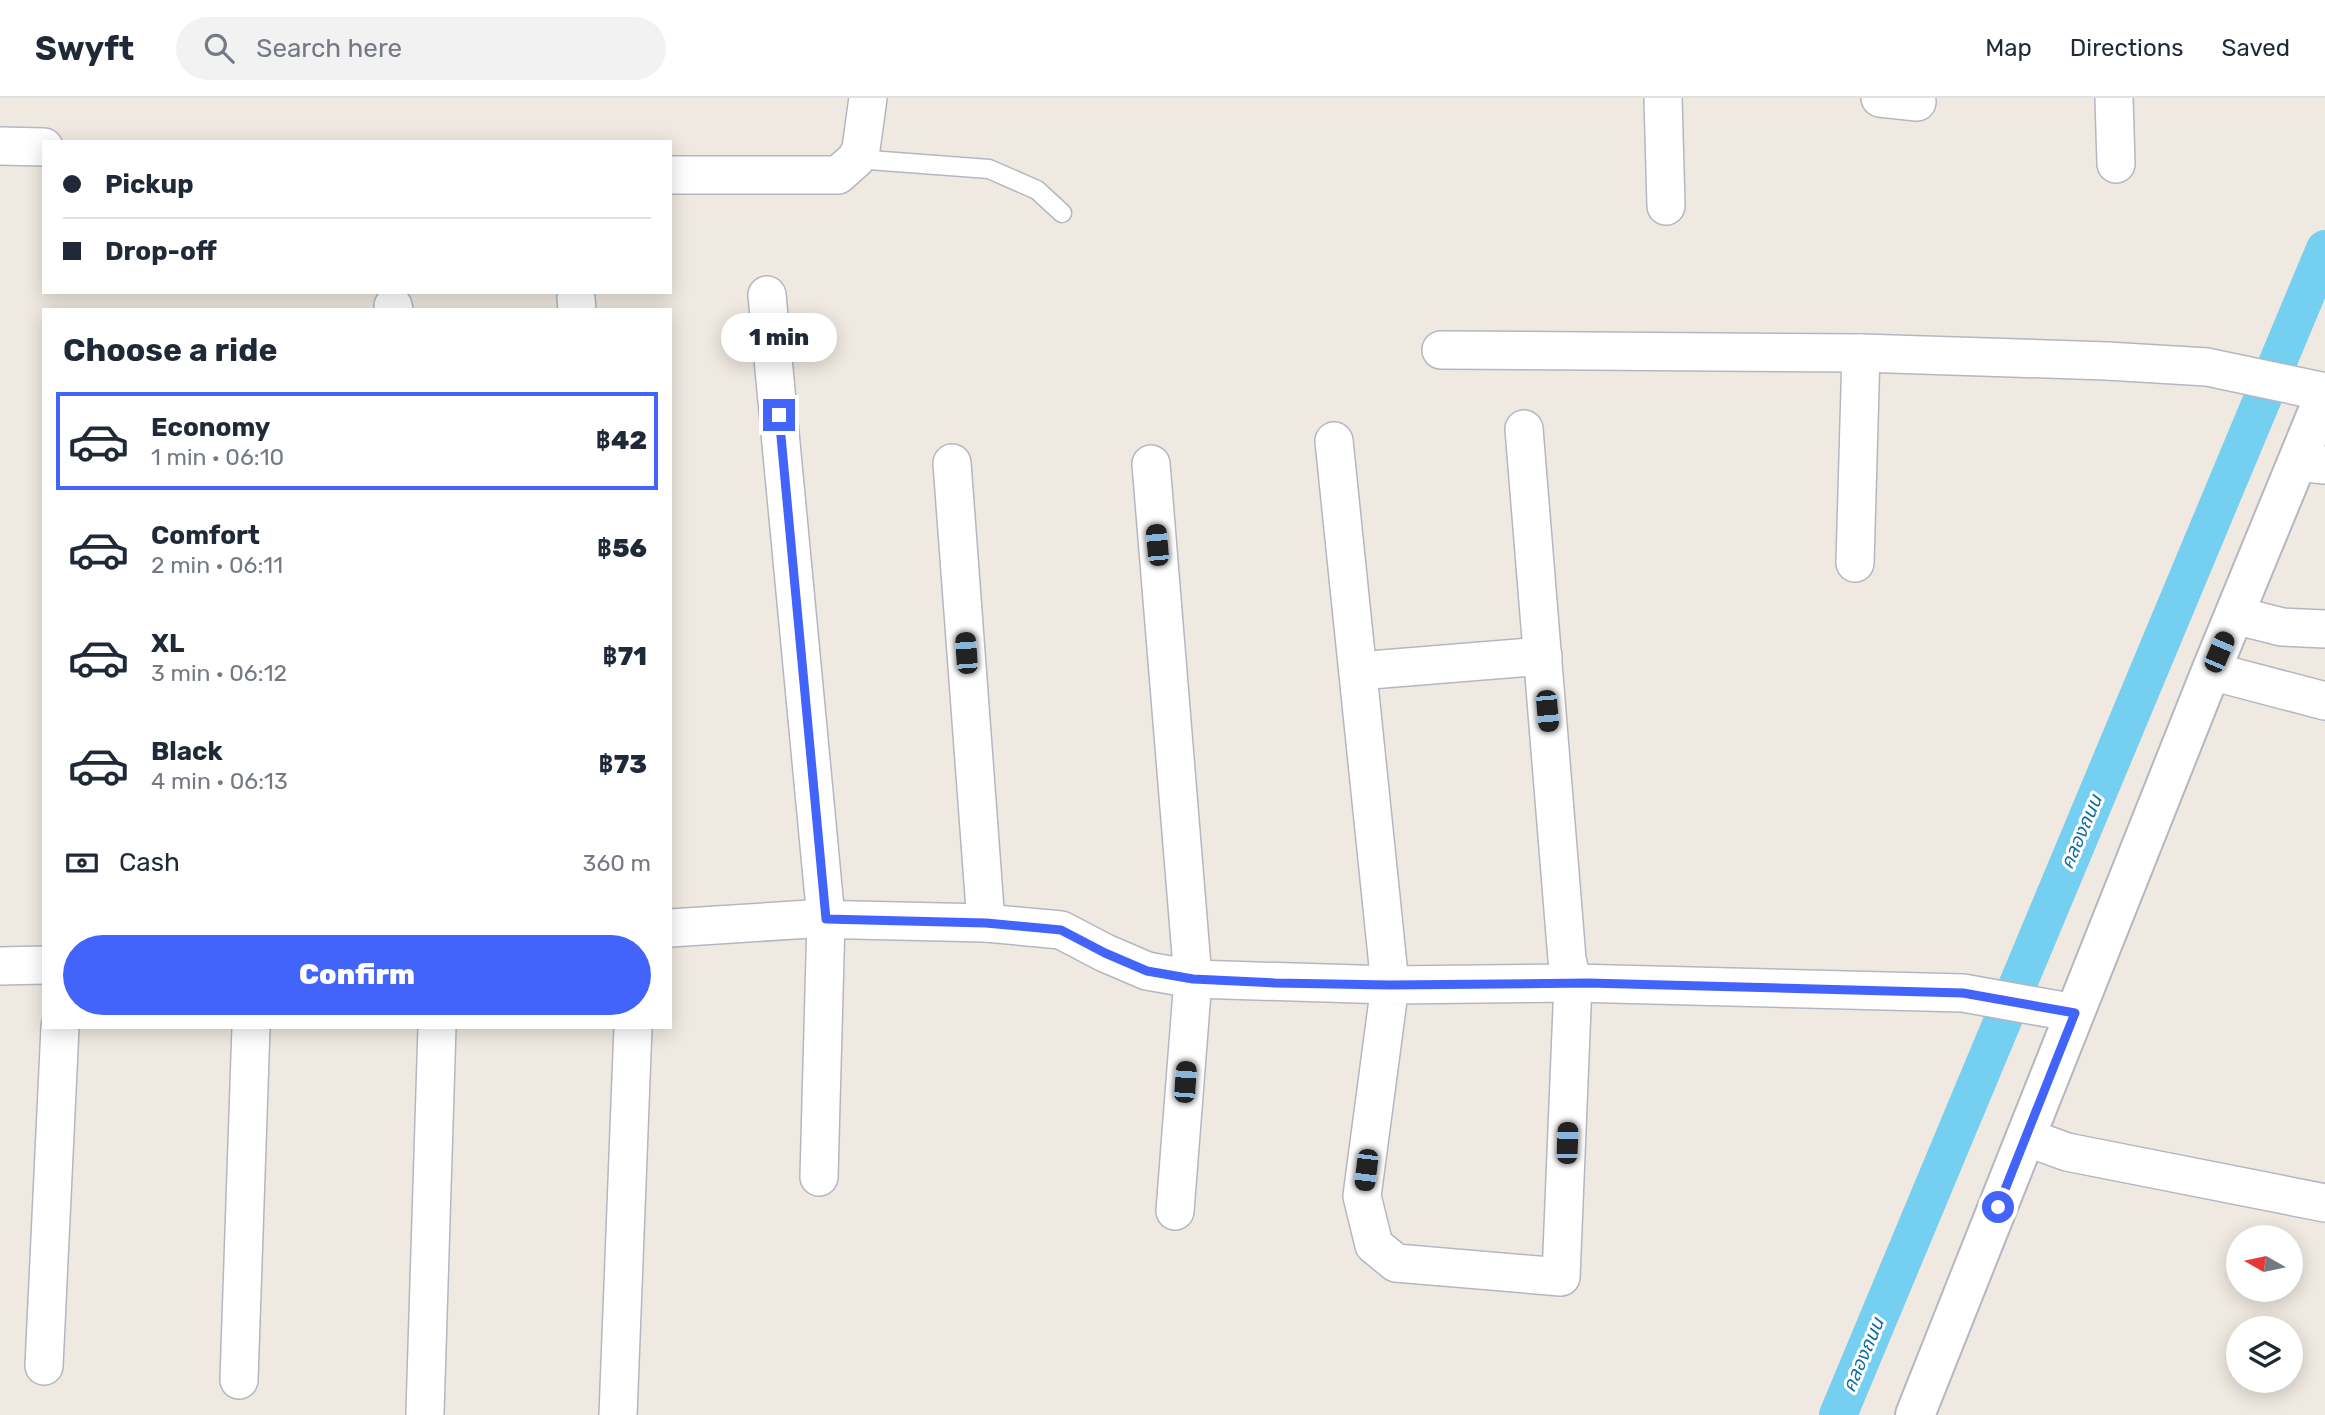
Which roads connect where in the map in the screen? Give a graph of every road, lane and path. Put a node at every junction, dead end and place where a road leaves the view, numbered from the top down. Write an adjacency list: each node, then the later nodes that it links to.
1 (868, 98): 8 (street)
2 (1663, 98): 11 (street)
3 (1880, 98): 5 (street)
4 (2115, 98): 9 (street)
5 (1917, 102)
6 (0, 146): 7 (street)
7 (42, 147)
8 (856, 159): 10 (street); 12 (lane)
9 (2116, 164)
10 (672, 175)
11 (1666, 206)
12 (1062, 213)
13 (767, 295): 29 (street)
14 (1441, 350): 15 (street)
15 (1861, 353): 16 (street); 22 (street)
16 (2317, 391): 21 (street)
17 (1524, 429): 25 (street)
18 (1334, 441): 26 (street)
19 (953, 463): 30 (street)
20 (1151, 464): 34 (street)
21 (2311, 464): 23 (street)
22 (1855, 563)
23 (2234, 615): 24 (street); 27 (street)
24 (2325, 629)
25 (1542, 656): 26 (street); 35 (street)
26 (1358, 670): 36 (street)
27 (2211, 671): 28 (street); 37 (street)
28 (2325, 701)
29 (826, 919): 30 (street); 31 (street); 43 (street)
30 (986, 923): 34 (street)
31 (672, 928)
32 (42, 965): 33 (street)
33 (0, 966)
34 (1193, 979): 36 (street); 45 (street)
35 (1573, 983): 36 (street); 36 (street); 37 (street)
36 (1390, 985)
37 (2059, 1010): 42 (street)
38 (60, 1029): 46 (street)
39 (251, 1029): 47 (street)
40 (437, 1029): 48 (street)
41 (633, 1029): 49 (street)
42 (2026, 1137): 44 (street); 50 (street)
43 (819, 1177)
44 (2325, 1203)
45 (1175, 1211)
46 (44, 1366)
47 (239, 1380)
48 (425, 1412)
49 (618, 1415)
50 (1915, 1415)

